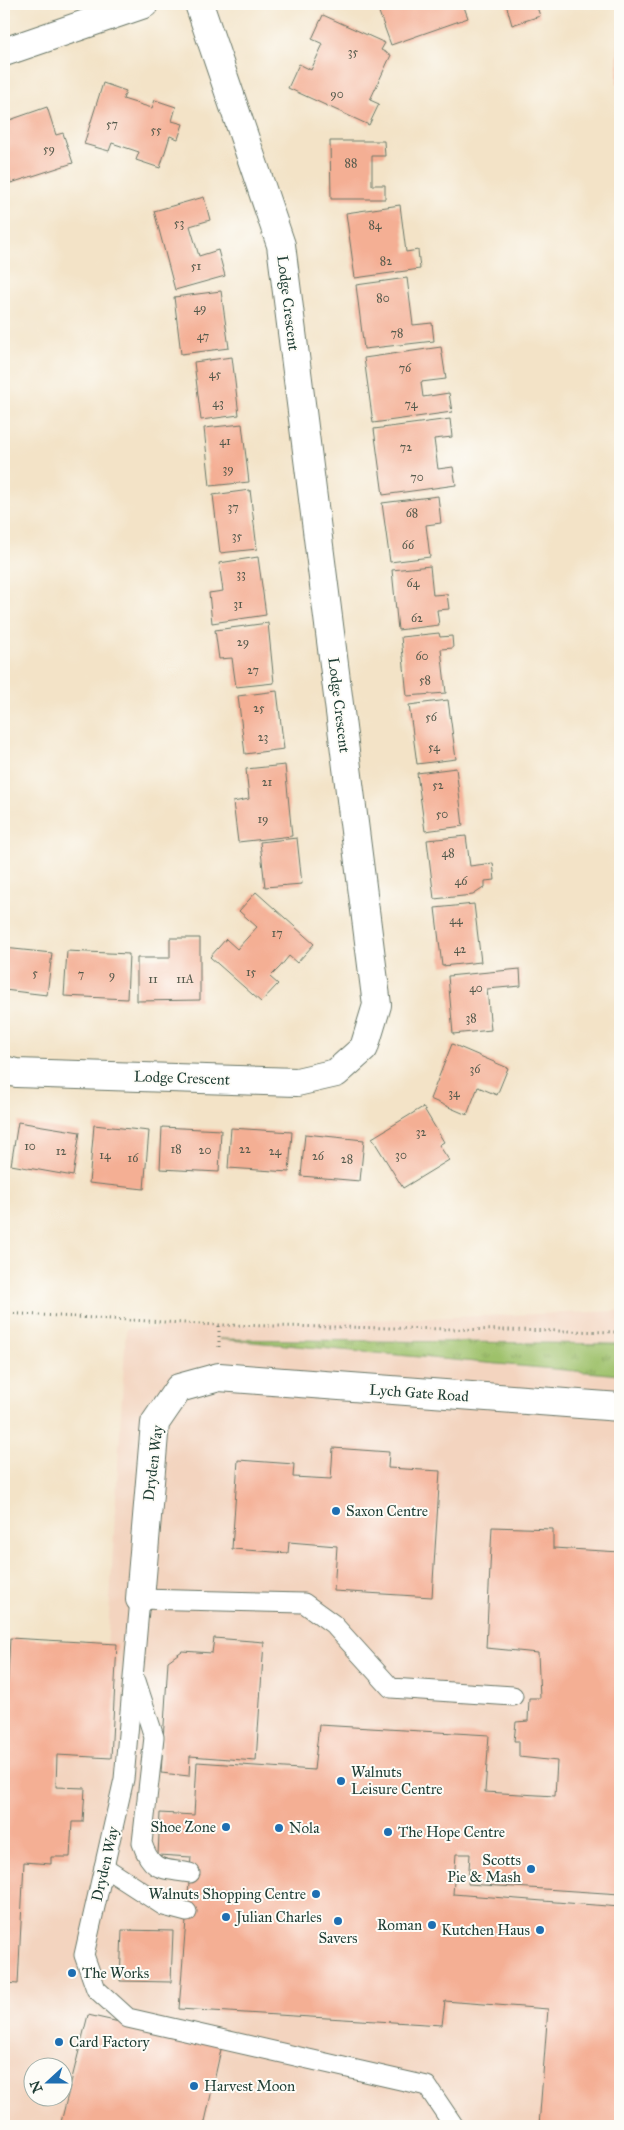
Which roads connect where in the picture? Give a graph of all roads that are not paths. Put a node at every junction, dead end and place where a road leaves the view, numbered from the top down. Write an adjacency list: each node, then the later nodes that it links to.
1 (144, 4): 3 (street)
2 (199, 4): 4 (street, Lodge Crescent)
3 (4, 52)
4 (4, 1070)
5 (218, 1377): 6 (street, Lych Gate Road); 7 (street, Dryden Way)
6 (620, 1408)
7 (140, 1599): 8 (lane, Dryden Way); 9 (lane)
8 (133, 1672): 10 (lane, Dryden Way); 11 (lane)
9 (513, 1696)
10 (104, 1867): 12 (lane); 13 (lane, Dryden Way)
11 (190, 1872)
12 (187, 1912)
13 (454, 2126)

